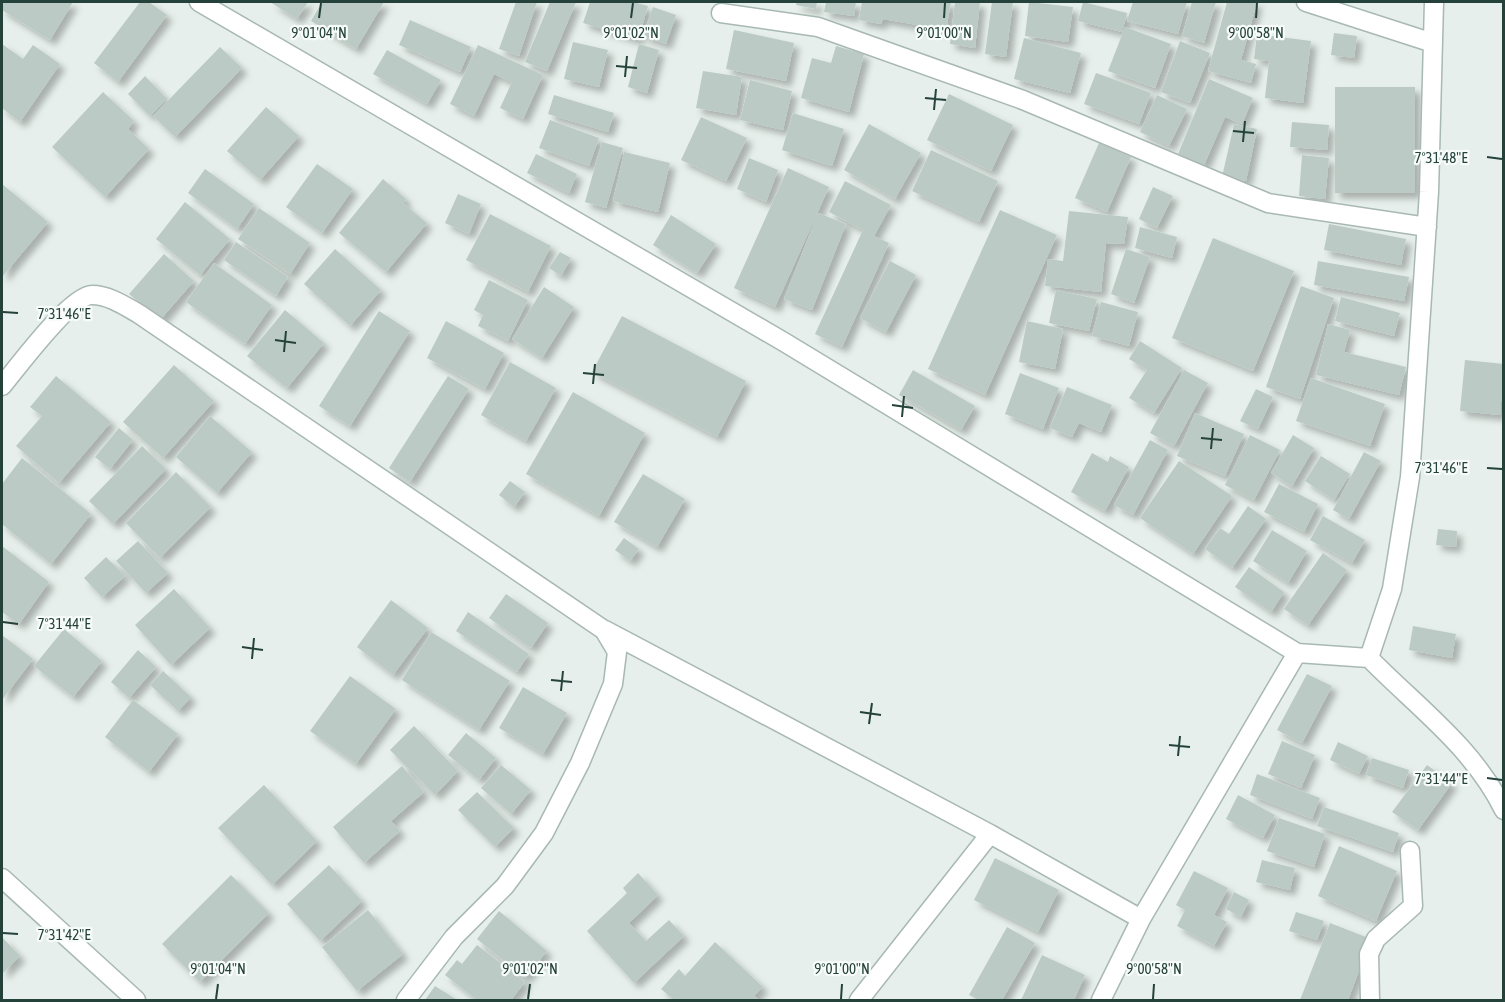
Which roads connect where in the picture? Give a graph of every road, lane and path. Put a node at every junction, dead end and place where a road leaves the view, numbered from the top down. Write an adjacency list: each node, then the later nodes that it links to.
1 (199, 2): 9 (street)
2 (1306, 2): 5 (street)
3 (1434, 2): 5 (street)
4 (721, 13): 6 (street)
5 (1433, 43): 6 (street)
6 (1427, 227): 10 (street)
7 (2, 386): 8 (street)
8 (604, 630): 12 (street); 17 (street)
9 (1297, 653): 10 (street); 15 (street)
10 (1369, 658): 11 (street)
11 (1503, 810)
12 (990, 834): 15 (street); 18 (street)
13 (1410, 851): 20 (street)
14 (2, 878): 16 (street)
15 (1141, 919): 19 (street)
16 (136, 1000)
17 (406, 1000)
18 (859, 1000)
19 (1101, 1000)
20 (1370, 1000)

